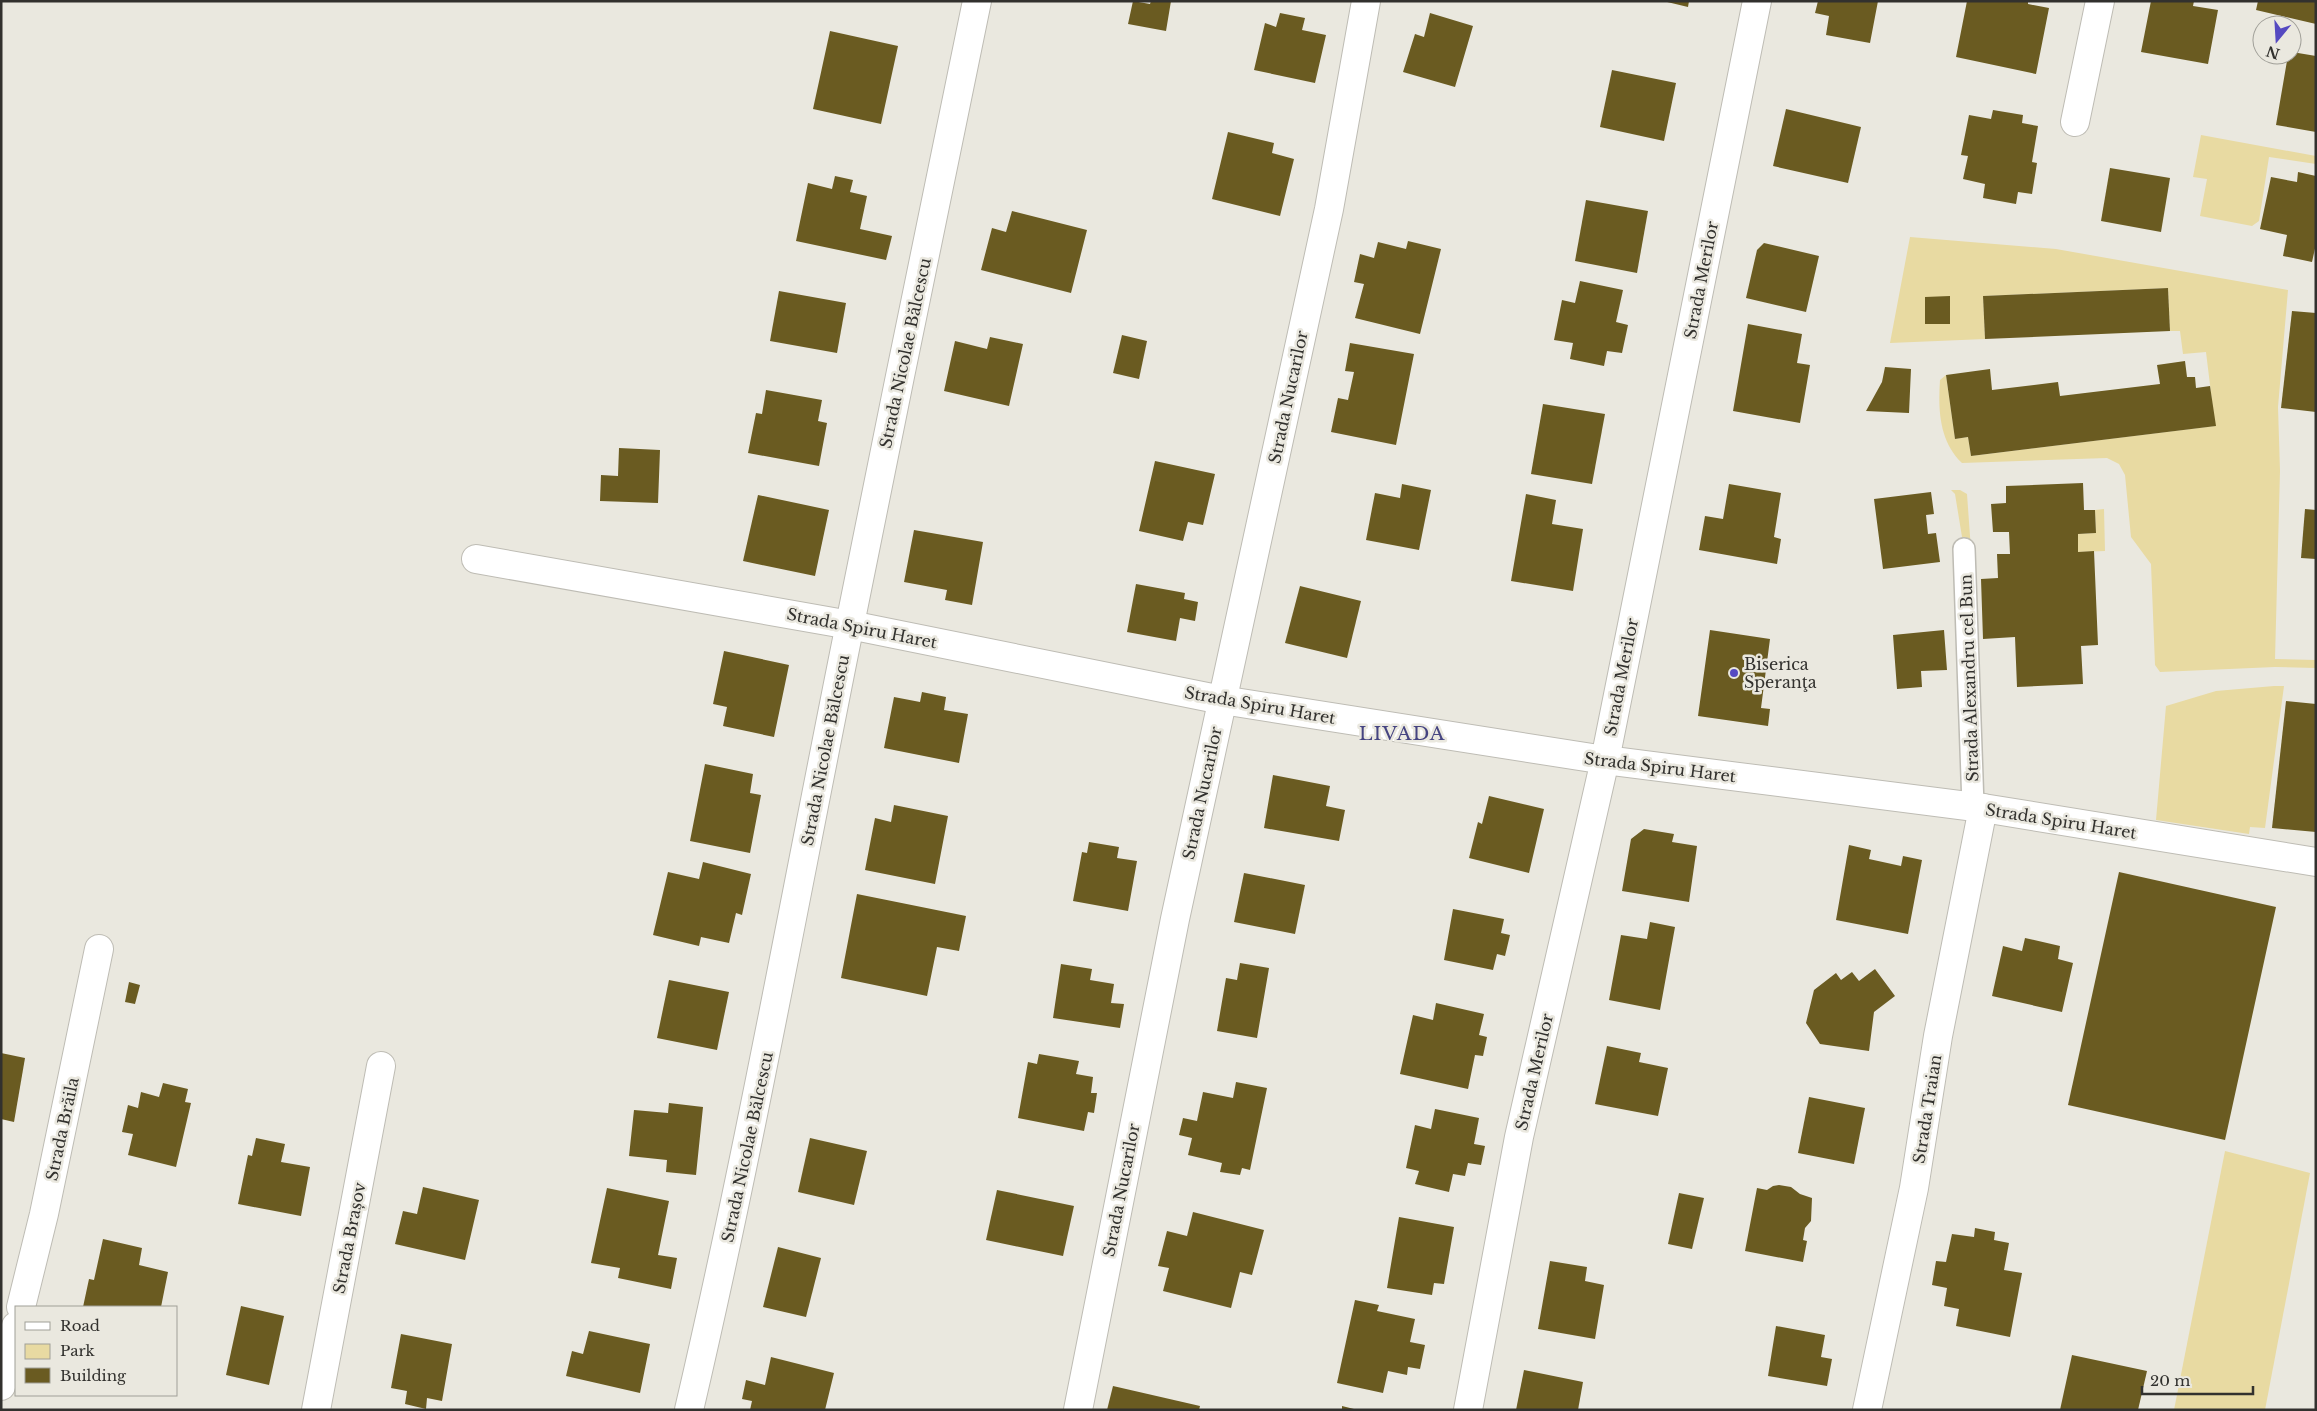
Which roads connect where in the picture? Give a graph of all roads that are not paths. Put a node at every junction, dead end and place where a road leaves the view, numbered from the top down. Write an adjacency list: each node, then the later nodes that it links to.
1 (977, 1): 8 (street, Strada Nicolae Bălcescu)
2 (1366, 1): 9 (street, Strada Nucarilor)
3 (1757, 1): 10 (street, Strada Merilor)
4 (2100, 1): 5 (street)
5 (2075, 122)
6 (1964, 549): 11 (lane, Strada Alexandru cel Bun)
7 (476, 559): 8 (street, Strada Spiru Haret)
8 (850, 625): 9 (street, Strada Spiru Haret); 19 (street, Strada Nicolae Bălcescu)
9 (1222, 700): 10 (street, Strada Spiru Haret); 20 (street, Strada Nucarilor)
10 (1604, 760): 11 (street, Strada Spiru Haret); 21 (street, Strada Merilor)
11 (1978, 807): 12 (street, Strada Spiru Haret); 22 (street, Strada Traian)
12 (2316, 862)
13 (99, 949): 15 (street, Strada Brăila)
14 (381, 1066): 18 (street, Strada Brașov)
15 (21, 1306)
16 (15, 1330): 17 (street)
17 (1, 1386)
18 (316, 1410)
19 (689, 1410)
20 (1078, 1410)
21 (1468, 1410)
22 (1867, 1410)

